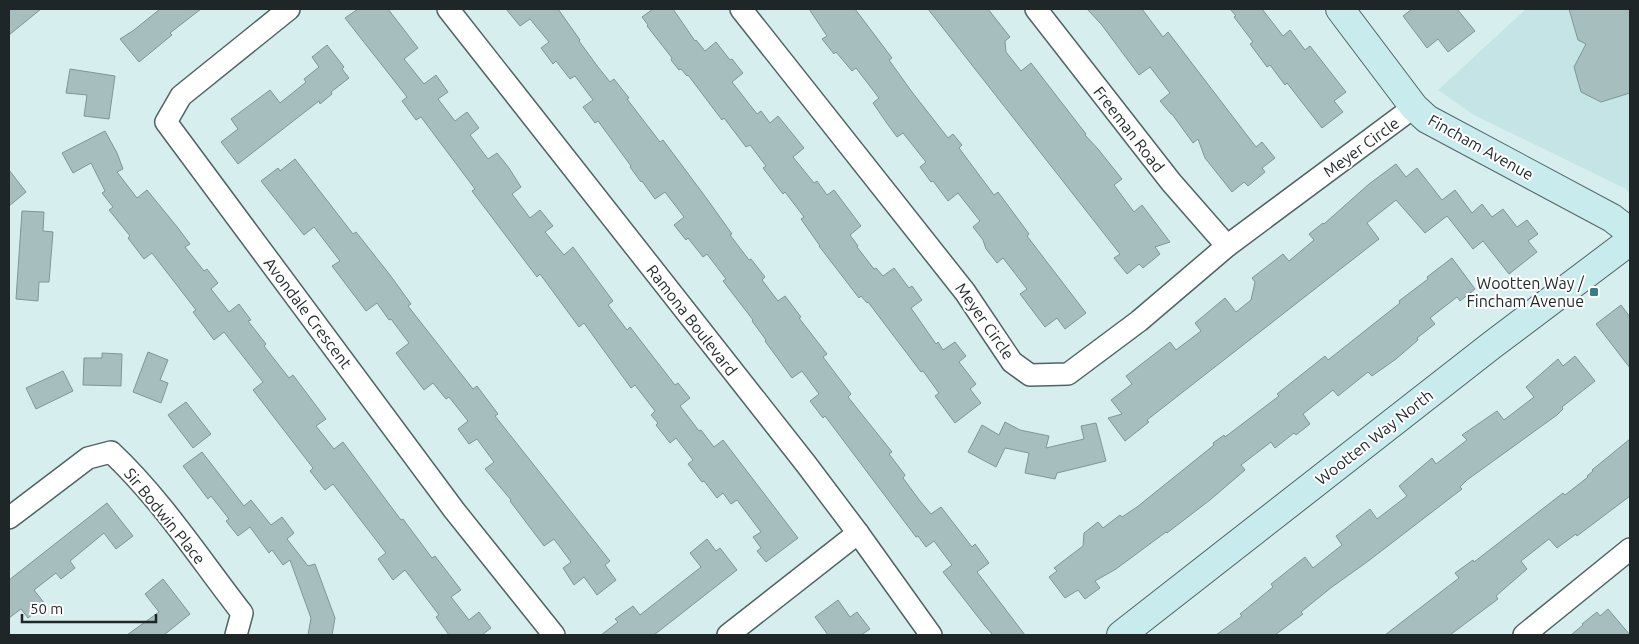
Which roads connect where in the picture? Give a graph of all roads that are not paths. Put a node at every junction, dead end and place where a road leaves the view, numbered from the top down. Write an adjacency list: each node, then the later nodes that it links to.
1 (289, 9): 14 (street, Avondale Crescent)
2 (448, 9): 11 (street, Ramona Boulevard)
3 (741, 9): 9 (street, Meyer Circle)
4 (1036, 9): 9 (street, Freeman Road)
5 (1340, 9): 6 (street, Fincham Avenue)
6 (1414, 107): 7 (street, Fincham Avenue); 9 (street, Meyer Circle)
7 (1630, 232)
8 (1630, 241): 17 (street, Wootten Way North)
9 (1227, 246)
10 (9, 518): 13 (street, Sir Bodwin Place)
11 (858, 533): 15 (street); 16 (street, Ramona Boulevard)
12 (1630, 548): 18 (street)
13 (236, 635)
14 (554, 635)
15 (728, 635)
16 (931, 635)
17 (1121, 635)
18 (1524, 635)

